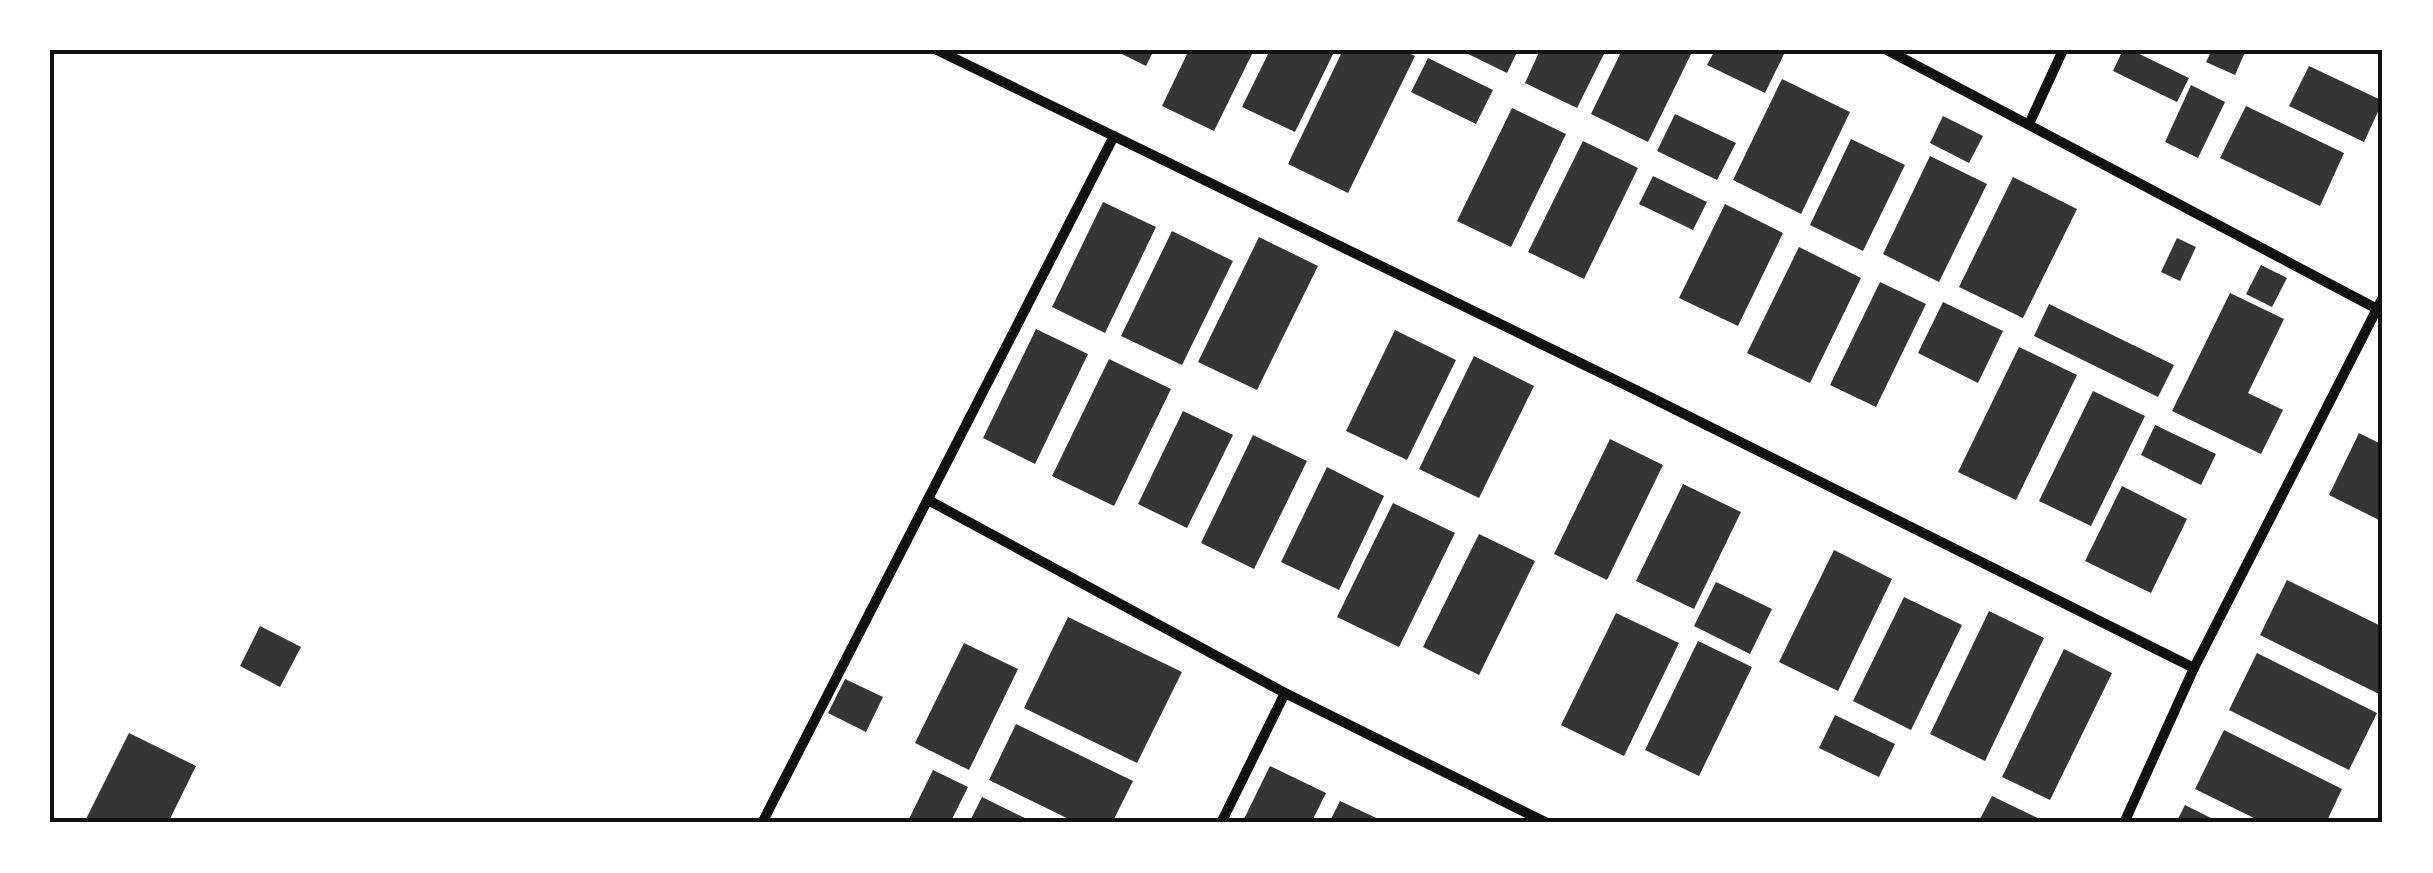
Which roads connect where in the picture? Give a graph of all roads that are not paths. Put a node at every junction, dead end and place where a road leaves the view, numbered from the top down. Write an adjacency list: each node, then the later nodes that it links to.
1 (936, 50): 5 (street)
2 (1887, 50): 4 (street)
3 (2063, 50): 4 (street)
4 (2029, 124): 7 (street)
5 (1114, 136): 8 (street); 9 (street)
6 (2383, 297): 7 (street)
7 (2380, 310): 9 (street)
8 (928, 500): 10 (street); 11 (street)
9 (2194, 668): 14 (street)
10 (1285, 693): 12 (street); 13 (street)
11 (762, 823)
12 (1221, 823)
13 (1547, 823)
14 (2124, 823)

